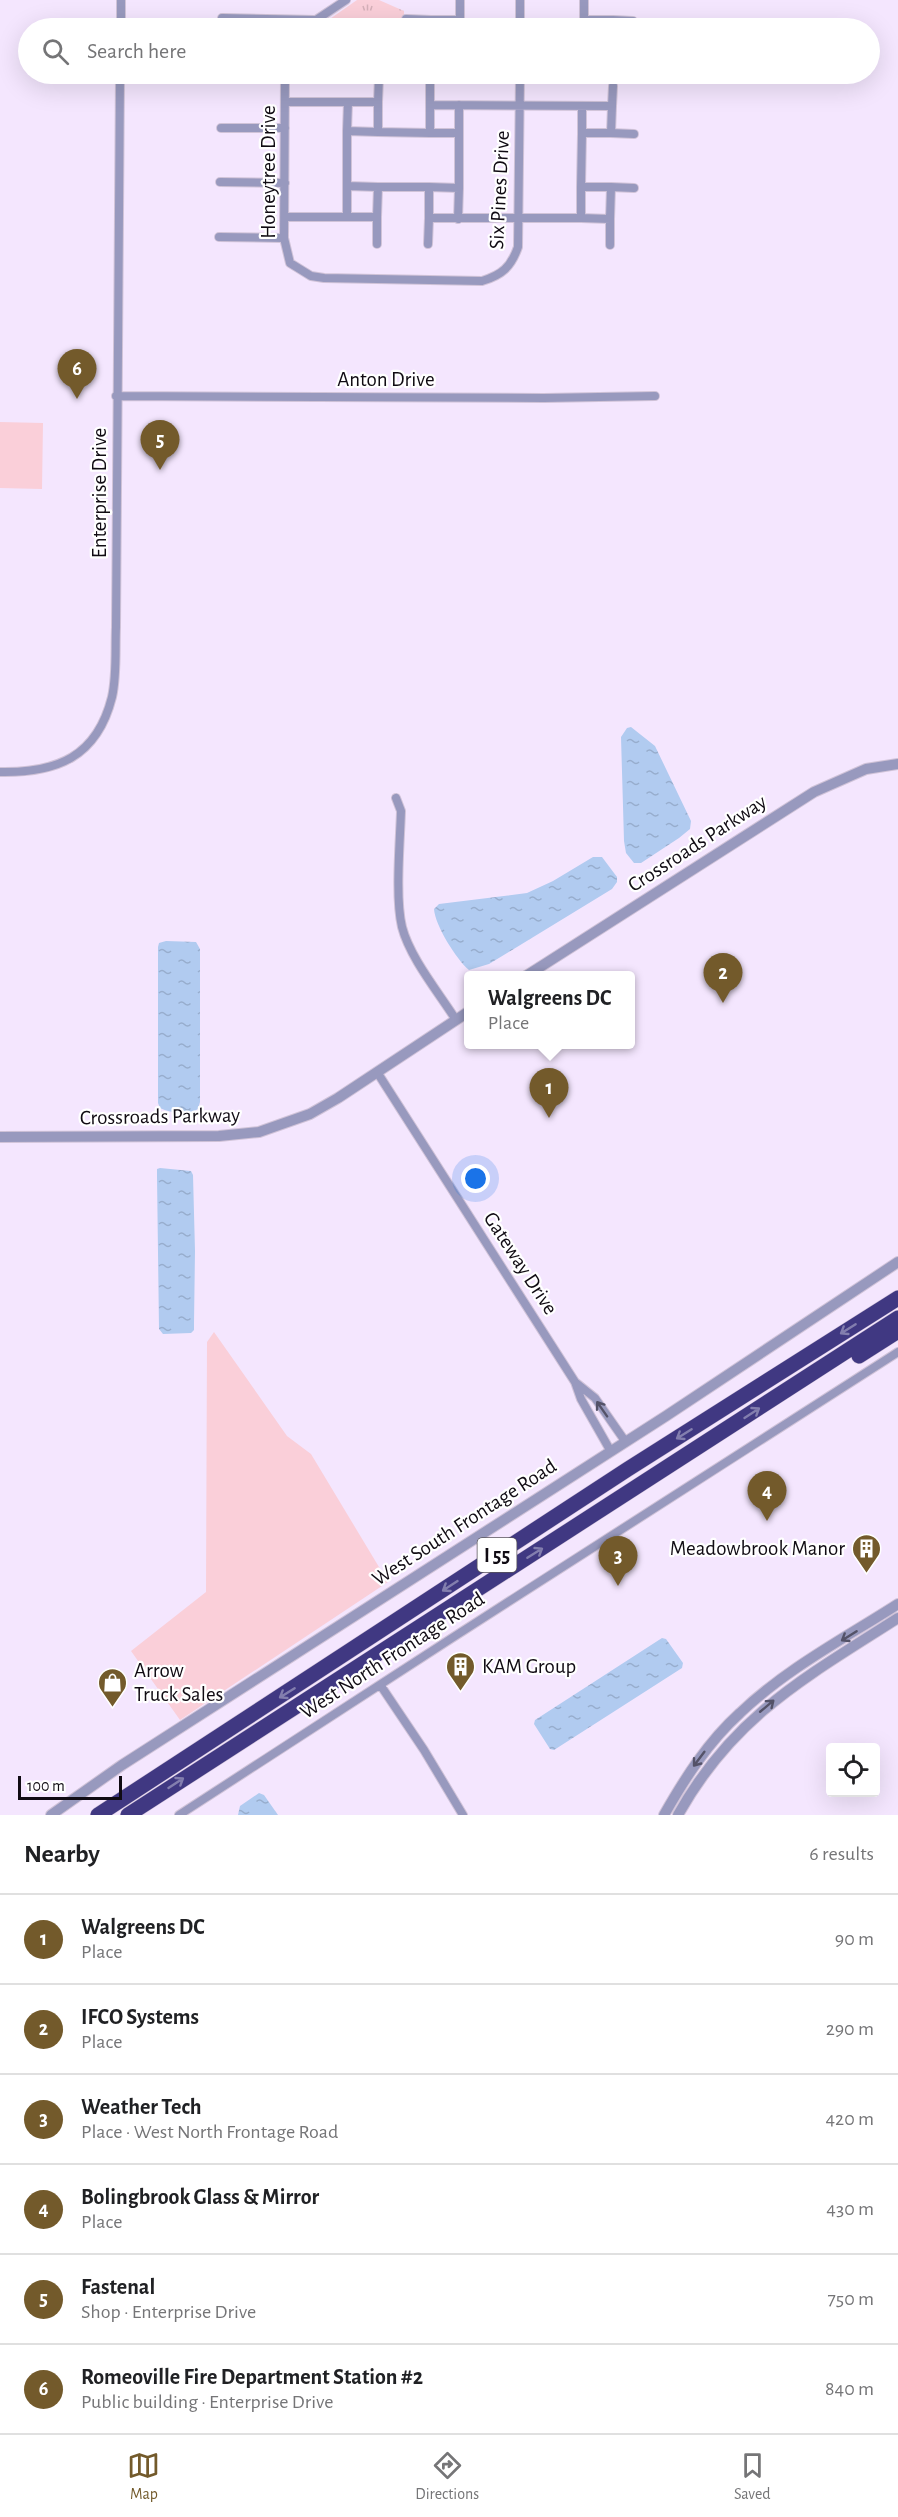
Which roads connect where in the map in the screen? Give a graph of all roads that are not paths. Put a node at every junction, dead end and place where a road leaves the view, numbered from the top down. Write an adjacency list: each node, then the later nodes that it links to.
1 (121, 0): 6 (street)
2 (346, 0): 7 (street)
3 (460, 0): 8 (street)
4 (520, 0): 9 (street)
5 (584, 0): 10 (street)
6 (121, 18)
7 (317, 18)
8 (460, 18)
9 (520, 18)
10 (584, 18)
11 (120, 84): 57 (street, Enterprise Drive)
12 (285, 84): 17 (street, Honeytree Drive)
13 (379, 84): 19 (street)
14 (430, 84): 20 (street)
15 (520, 84): 22 (street, Six Pines Drive)
16 (613, 86): 24 (street)
17 (285, 102): 18 (street); 26 (street, Honeytree Drive)
18 (348, 102): 19 (street); 27 (street)
19 (378, 102): 28 (street)
20 (430, 105): 21 (street); 29 (street)
21 (459, 105): 22 (street); 30 (street)
22 (520, 105): 23 (street); 50 (street, Six Pines Drive)
23 (582, 106): 24 (street); 31 (street)
24 (612, 106): 32 (street)
25 (221, 128): 26 (street)
26 (285, 128): 35 (street, Honeytree Drive)
27 (348, 131): 28 (street); 36 (street)
28 (378, 132): 29 (street)
29 (430, 133): 30 (street)
30 (459, 133): 41 (street)
31 (582, 133): 32 (street); 39 (street)
32 (611, 133): 33 (street)
33 (634, 134)
34 (220, 182): 35 (street)
35 (285, 183): 43 (street, Honeytree Drive)
36 (347, 186): 37 (street); 44 (street)
37 (378, 187): 38 (street); 45 (street)
38 (429, 187): 41 (street); 46 (street)
39 (581, 187): 40 (street); 47 (street)
40 (611, 187): 42 (street); 49 (street)
41 (459, 188): 48 (street)
42 (634, 188)
43 (285, 217): 44 (street); 52 (street, Honeytree Drive)
44 (347, 217): 45 (street)
45 (377, 217): 53 (street)
46 (429, 218): 48 (street); 54 (street)
47 (580, 218): 49 (street); 50 (street)
48 (458, 219): 50 (street)
49 (610, 219): 55 (street)
50 (519, 220): 56 (street, Six Pines Drive)
51 (219, 237): 52 (street)
52 (284, 238): 56 (street, Honeytree Drive)
53 (377, 244)
54 (428, 244)
55 (610, 245)
56 (401, 280)
57 (116, 396): 58 (street, Anton Drive); 60 (street, Enterprise Drive)
58 (656, 396)
59 (898, 764): 62 (street, Crossroads Parkway)
60 (0, 772)
61 (396, 798): 64 (street)
62 (532, 971)
63 (464, 1015): 64 (street, Crossroads Parkway)
64 (456, 1020): 65 (street, Crossroads Parkway)
65 (377, 1072): 66 (street, Crossroads Parkway); 72 (street, Gateway Drive)
66 (0, 1137)
67 (898, 1262): 74 (street, West South Frontage Road)
68 (895, 1299): 80 (highway, I 55, one-way to 80)
69 (898, 1318): 73 (highway, I 55)
70 (898, 1331): 73 (highway)
71 (898, 1352): 78 (street, West North Frontage Road)
72 (575, 1382): 74 (street, Gateway Drive, one-way to 72); 75 (street, Gateway Drive)
73 (782, 1394): 81 (highway, I 55, one-way to 73)
74 (625, 1441): 75 (street, West South Frontage Road)
75 (610, 1450): 79 (street, West South Frontage Road)
76 (898, 1604): 84 (street, one-way to 84)
77 (898, 1618): 85 (street, one-way to 77)
78 (381, 1686): 82 (street, West North Frontage Road); 83 (street)
79 (51, 1815)
80 (98, 1815)
81 (128, 1815)
82 (179, 1815)
83 (463, 1815)
84 (664, 1815)
85 (678, 1815)

